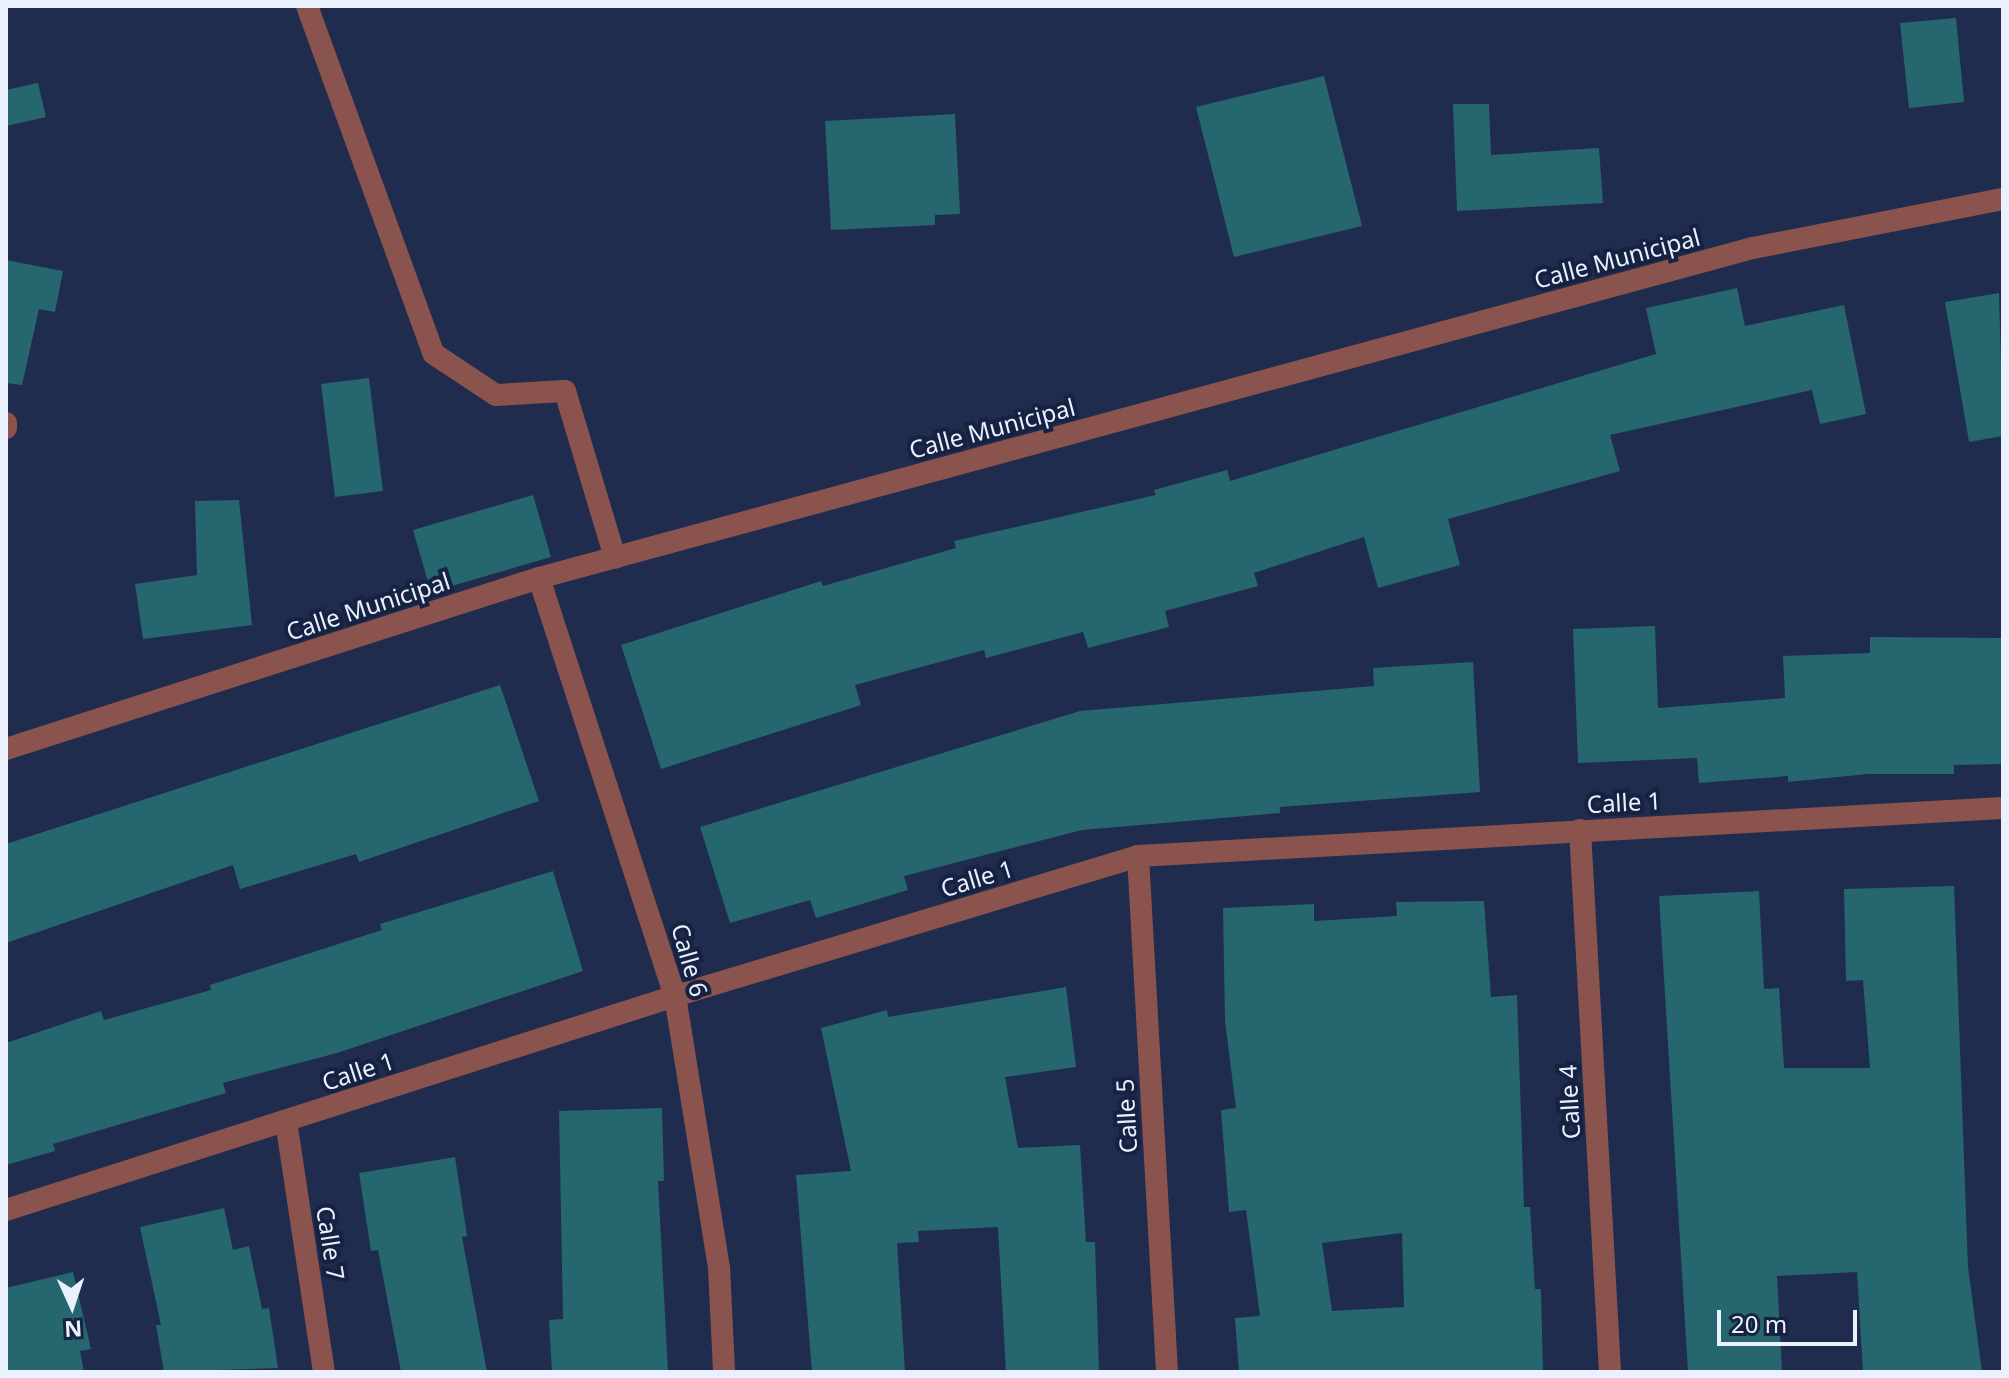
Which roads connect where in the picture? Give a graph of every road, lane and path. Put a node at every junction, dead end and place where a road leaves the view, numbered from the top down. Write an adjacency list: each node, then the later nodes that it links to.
1 (307, 6): 3 (street)
2 (2003, 199): 3 (street, Calle Municipal)
3 (615, 558): 4 (street, Calle Municipal)
4 (539, 578): 5 (street, Calle Municipal); 9 (street, Calle 6)
5 (6, 749)
6 (2003, 808): 7 (street, Calle 1)
7 (1580, 830): 8 (street, Calle 1); 15 (street, Calle 4)
8 (1138, 856): 9 (street, Calle 1); 14 (street, Calle 5)
9 (675, 996): 10 (street, Calle 1); 13 (street, Calle 6)
10 (286, 1121): 11 (street, Calle 1); 12 (street, Calle 7)
11 (6, 1210)
12 (324, 1372)
13 (724, 1372)
14 (1167, 1372)
15 (1610, 1372)

